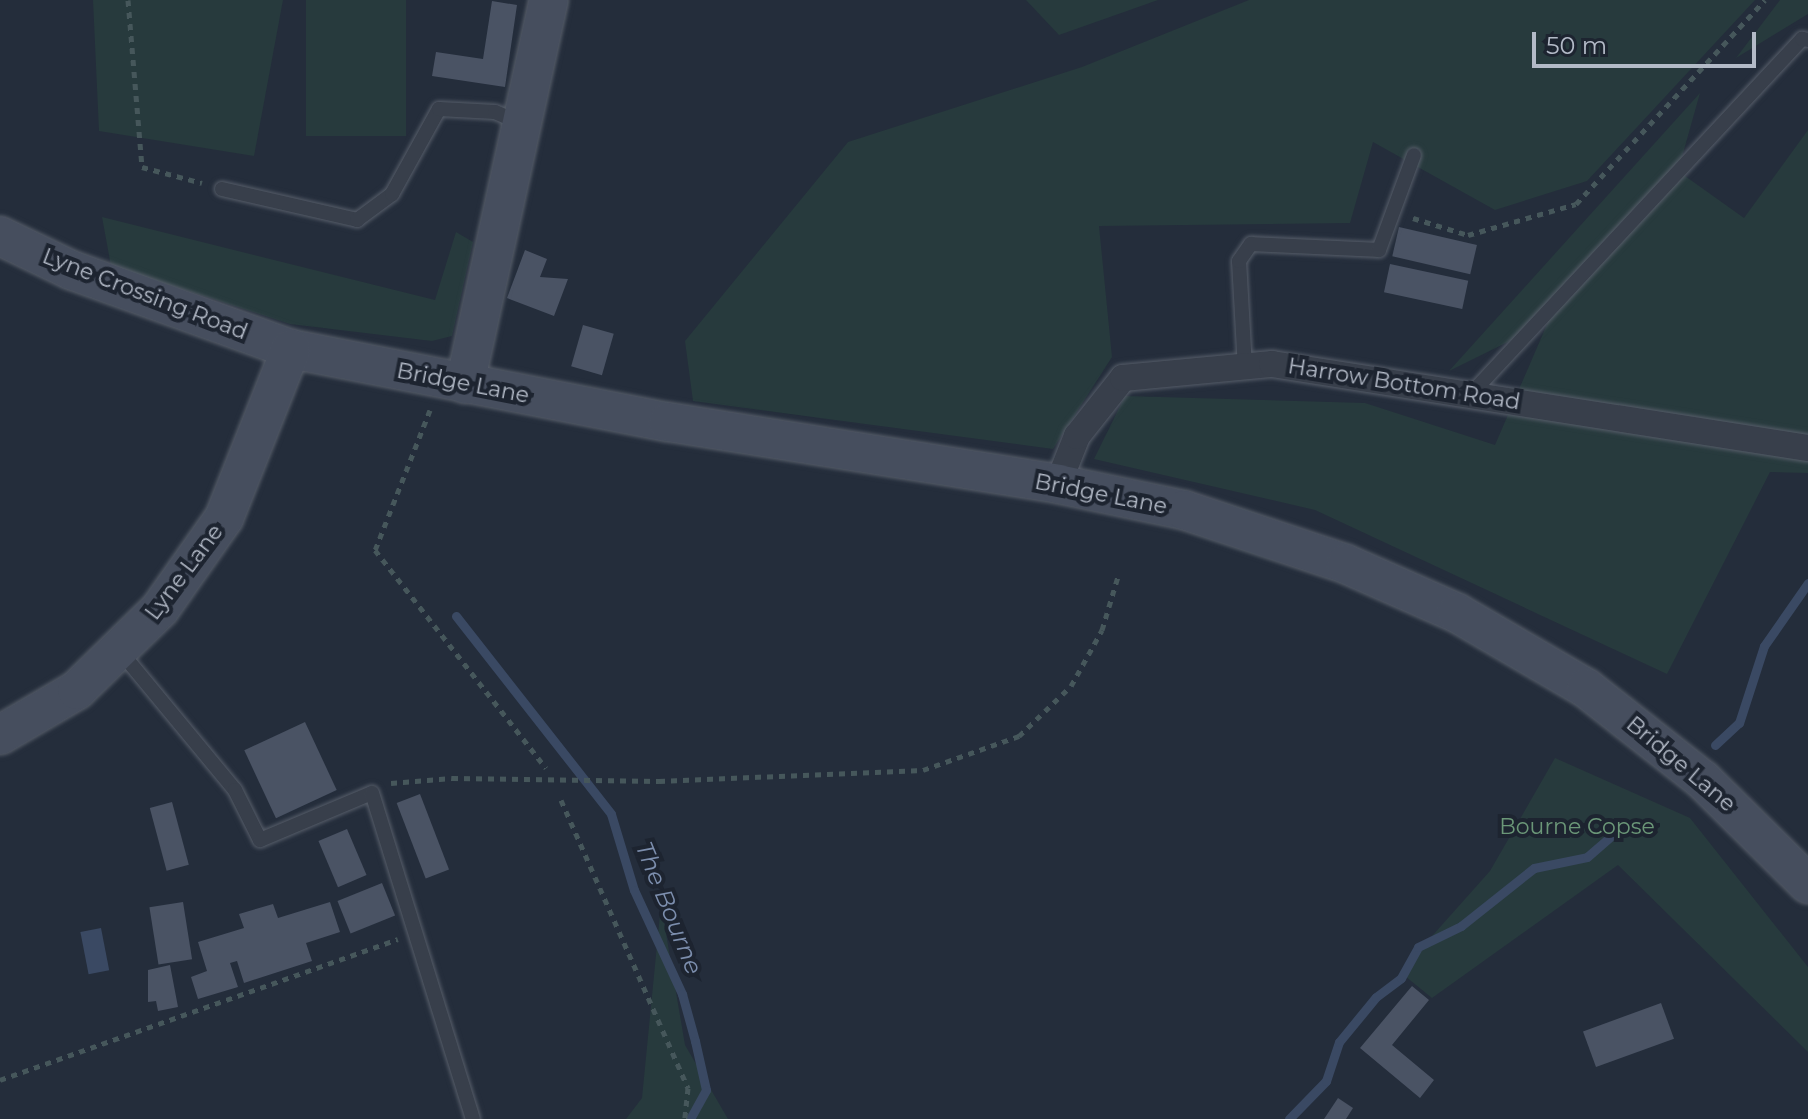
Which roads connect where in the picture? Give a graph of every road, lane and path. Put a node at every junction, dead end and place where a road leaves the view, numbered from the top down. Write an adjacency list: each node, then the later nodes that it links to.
1 (128, 0): 7 (path)
2 (549, 0): 5 (street)
3 (1765, 0): 8 (path)
4 (1808, 40): 13 (lane)
5 (521, 123): 7 (lane); 12 (street)
6 (1414, 155): 8 (lane)
7 (222, 189)
8 (1393, 211): 11 (lane)
9 (0, 236): 10 (street, Lyne Crossing Road)
10 (291, 349): 12 (street, Bridge Lane); 17 (street, Lyne Lane)
11 (1245, 368): 13 (street, Harrow Bottom Road); 15 (street, Harrow Bottom Road)
12 (454, 381): 15 (street, Bridge Lane); 19 (path)
13 (1470, 395): 14 (street, Harrow Bottom Road)
14 (1808, 448)
15 (1058, 484): 22 (street, Bridge Lane)
16 (1119, 573): 20 (path)
17 (120, 651): 18 (street, Lyne Lane); 20 (lane)
18 (0, 735)
19 (546, 768)
20 (372, 793): 23 (lane)
21 (561, 800): 26 (path)
22 (1808, 884)
23 (414, 934): 24 (path); 25 (lane)
24 (0, 1080)
25 (473, 1119)
26 (685, 1119)

